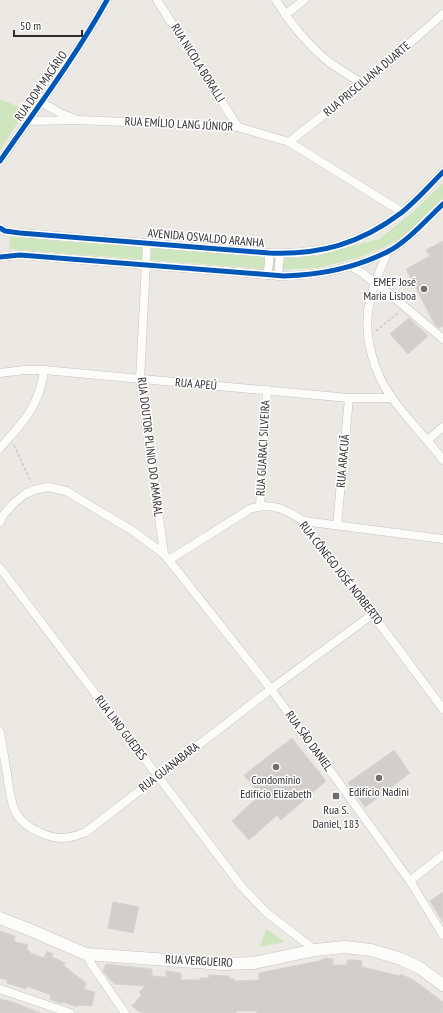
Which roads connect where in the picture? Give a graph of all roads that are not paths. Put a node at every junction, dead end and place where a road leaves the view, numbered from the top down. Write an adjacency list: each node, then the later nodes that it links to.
1 (107, 0): 8 (street, RUA DOM MACÁRIO)
2 (157, 0): 11 (street, RUA NICOLA BORALLI)
3 (276, 0): 6 (street)
4 (304, 0): 6 (street)
5 (443, 14): 7 (street, RUA PRISCILIANA DUARTE)
6 (285, 16): 7 (street)
7 (363, 84): 12 (street, RUA PRISCILIANA DUARTE)
8 (41, 102): 9 (street, RUA DOM MACÁRIO); 10 (street, RUA EMÍLIO LANG JÚNIOR)
9 (28, 120): 10 (street, RUA EMÍLIO LANG JÚNIOR); 13 (street, RUA DOM MACÁRIO)
10 (78, 120): 11 (street, RUA EMÍLIO LANG JÚNIOR)
11 (238, 127): 12 (street, RUA EMÍLIO LANG JÚNIOR)
12 (289, 142): 16 (street, RUA EMÍLIO LANG JÚNIOR)
13 (0, 161)
14 (443, 172): 16 (street, AVENIDA OSVALDO ARANHA)
15 (443, 204): 19 (street)
16 (402, 212): 21 (street, AVENIDA OSVALDO ARANHA)
17 (0, 228): 18 (street, AVENIDA OSVALDO ARANHA)
18 (148, 243): 20 (street, AVENIDA OSVALDO ARANHA); 23 (street, RUA DOUTOR PLINIO DO AMARAL)
19 (388, 252): 24 (street); 27 (street)
20 (269, 253): 21 (street, AVENIDA OSVALDO ARANHA); 25 (street, AVENIDA OSVALDO ARANHA)
21 (280, 254): 26 (street, AVENIDA OSVALDO ARANHA)
22 (0, 258): 23 (street)
23 (146, 265): 25 (street); 31 (street, RUA DOUTOR PLINIO DO AMARAL)
24 (350, 266): 26 (street); 27 (street)
25 (267, 275): 26 (street)
26 (278, 276)
27 (375, 283): 28 (street); 34 (street)
28 (443, 339)
29 (44, 370): 30 (street, RUA APEÚ); 31 (street, RUA APEÚ); 37 (street)
30 (0, 373)
31 (140, 379): 32 (street, RUA APEÚ); 44 (street, RUA DOUTOR PLINIO DO AMARAL)
32 (267, 390): 33 (street, RUA APEÚ); 39 (street, RUA GUARACI SILVEIRA)
33 (349, 398): 34 (street, RUA APEÚ); 42 (street, RUA ARACUÃ)
34 (392, 398): 36 (street)
35 (443, 427): 36 (street)
36 (428, 440): 38 (street)
37 (0, 448)
38 (443, 460)
39 (260, 506): 40 (street, RUA CÔNEGO JOSÉ NORBERTO); 44 (street)
40 (303, 521): 42 (street); 46 (street, RUA CÔNEGO JOSÉ NORBERTO)
41 (0, 522): 44 (street)
42 (337, 525): 43 (street)
43 (443, 539)
44 (166, 557): 47 (street, RUA SÃO DANIEL)
45 (0, 568): 51 (street, RUA LINO GUEDES)
46 (373, 614): 47 (street, RUA GUANABARA); 48 (street, RUA CÔNEGO JOSÉ NORBERTO)
47 (271, 689): 51 (street, RUA GUANABARA); 53 (street, RUA SÃO DANIEL)
48 (443, 709)
49 (0, 732): 50 (street)
50 (1, 745): 51 (street, RUA GUANABARA)
51 (157, 776): 56 (street, RUA LINO GUEDES)
52 (443, 855): 53 (street)
53 (410, 881): 55 (street, RUA SÃO DANIEL)
54 (0, 918): 57 (main road, RUA VERGUEIRO)
55 (443, 935)
56 (315, 950): 57 (main road, RUA VERGUEIRO); 58 (main road, RUA VERGUEIRO)
57 (86, 954): 61 (street)
58 (443, 985)
59 (0, 989): 60 (street)
60 (70, 1013)
61 (125, 1013)

